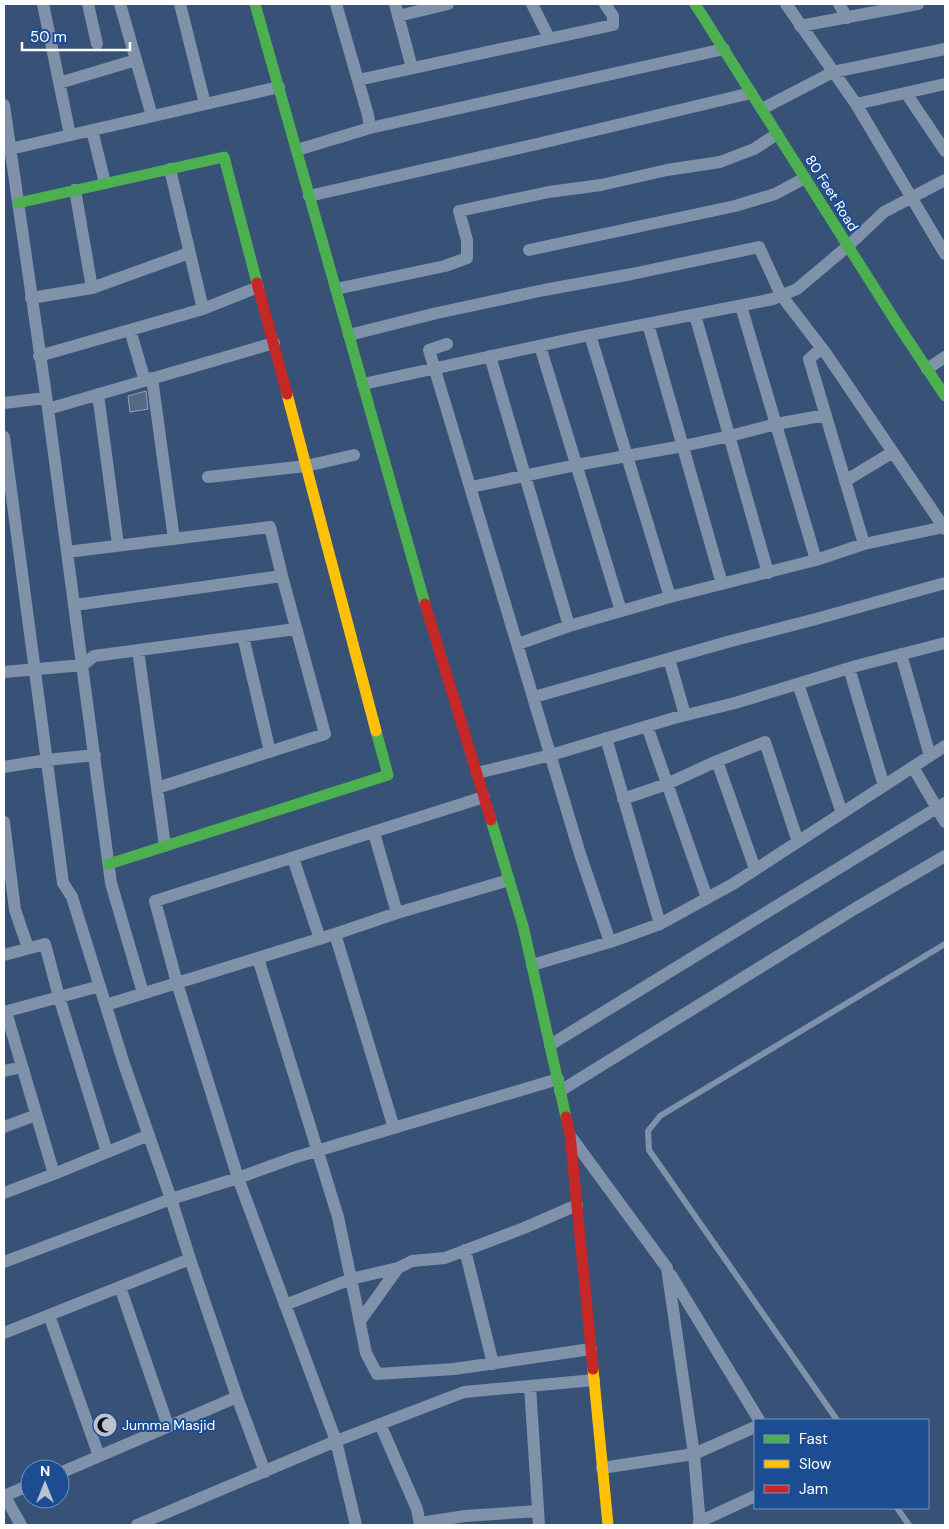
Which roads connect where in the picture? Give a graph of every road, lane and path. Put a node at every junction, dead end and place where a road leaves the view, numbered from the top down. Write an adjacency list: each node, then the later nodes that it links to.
1 (43, 4): 26 (street)
2 (88, 4): 19 (street)
3 (120, 4): 22 (street)
4 (180, 4): 31 (street)
5 (255, 4): 28 (street)
6 (336, 4): 25 (street)
7 (448, 4): 15 (street)
8 (532, 4): 18 (street)
9 (605, 4): 18 (street)
10 (695, 4): 20 (street, 80 Feet Road)
11 (786, 4): 17 (street)
12 (839, 4): 16 (street)
13 (918, 4): 14 (street)
14 (904, 5): 16 (street)
15 (396, 10): 23 (street)
16 (847, 18): 17 (street)
17 (800, 26): 24 (street)
18 (549, 38): 23 (street)
19 (97, 44)
20 (724, 49): 29 (street, 80 Feet Road); 36 (street)
21 (945, 49): 24 (street)
22 (136, 60): 26 (street); 35 (street)
23 (412, 68): 25 (street)
24 (833, 72): 32 (street); 34 (street)
25 (358, 80): 36 (street)
26 (59, 83): 39 (street)
27 (945, 84): 30 (street)
28 (279, 87): 31 (street); 41 (street)
29 (751, 93): 34 (street, 80 Feet Road); 48 (street)
30 (906, 93): 32 (street); 42 (street)
31 (205, 104): 35 (street)
32 (856, 104): 49 (street)
33 (4, 105): 40 (street)
34 (762, 109): 38 (street, 80 Feet Road)
35 (152, 116): 37 (street)
36 (370, 128): 41 (street)
37 (92, 130): 39 (street); 46 (street)
38 (777, 134): 44 (street, 80 Feet Road); 57 (street)
39 (70, 135): 40 (street)
40 (10, 149): 50 (street)
41 (297, 150): 48 (street)
42 (945, 151)
43 (170, 169): 46 (street); 53 (street); 55 (street)
44 (805, 178): 51 (street, 80 Feet Road); 52 (street)
45 (945, 180): 49 (street)
46 (105, 183): 47 (street)
47 (75, 190): 50 (street); 56 (street)
48 (310, 196): 57 (street)
49 (912, 198): 51 (street); 54 (street)
50 (18, 203): 59 (street)
51 (848, 246): 58 (street); 75 (street, 80 Feet Road)
52 (529, 250)
53 (189, 253): 56 (street); 61 (street)
54 (945, 254)
55 (258, 286): 61 (street); 67 (street)
56 (92, 288): 59 (street)
57 (336, 289): 65 (street)
58 (781, 295): 60 (street); 65 (street); 70 (street)
59 (31, 298): 71 (street)
60 (741, 306): 62 (street); 83 (street)
61 (203, 309): 64 (street)
62 (695, 315): 63 (street); 84 (street)
63 (648, 324): 66 (street); 86 (street)
64 (130, 330): 71 (street); 76 (street)
65 (349, 335): 77 (street)
66 (590, 335): 69 (street); 89 (street)
67 (274, 343): 76 (street); 91 (street)
68 (447, 344): 74 (street)
69 (540, 346): 72 (street); 90 (street)
70 (822, 348): 82 (street); 87 (street)
71 (40, 356): 81 (street)
72 (490, 356): 74 (street); 93 (street)
73 (945, 357): 75 (street)
74 (434, 369): 77 (street); 95 (street)
75 (927, 369): 79 (street, 80 Feet Road)
76 (148, 379): 78 (street); 97 (street)
77 (363, 384): 135 (street)
78 (98, 394): 81 (street); 99 (street)
79 (945, 396)
80 (4, 402): 81 (street)
81 (47, 404): 100 (street)
82 (826, 415): 83 (street); 94 (street)
83 (776, 424): 84 (street); 101 (street)
84 (730, 436): 86 (street); 102 (street)
85 (4, 437): 119 (street)
86 (683, 446): 89 (street); 105 (street)
87 (893, 452): 94 (street); 96 (street)
88 (354, 456): 91 (street)
89 (627, 456): 90 (street); 106 (street)
90 (576, 465): 93 (street); 108 (street)
91 (306, 466): 92 (street); 147 (street)
92 (208, 477)
93 (525, 477): 95 (street); 109 (street)
94 (845, 481): 98 (street)
95 (471, 487): 113 (street)
96 (944, 528): 98 (street)
97 (174, 539): 99 (street); 103 (street)
98 (864, 544): 101 (street)
99 (118, 545): 100 (street)
100 (67, 552): 107 (street)
101 (816, 560): 102 (street)
102 (768, 573): 105 (street)
103 (282, 576): 107 (street); 110 (street)
104 (945, 583): 116 (street)
105 (722, 584): 106 (street)
106 (670, 597): 108 (street)
107 (75, 605): 117 (street)
108 (621, 611): 109 (street)
109 (569, 626): 113 (street)
110 (296, 629): 111 (street); 127 (street)
111 (243, 636): 114 (street); 127 (street)
112 (945, 643): 115 (street)
113 (518, 644): 122 (street)
114 (138, 650): 117 (street); 138 (street)
115 (901, 654): 118 (street); 130 (street)
116 (669, 659): 122 (street); 123 (street)
117 (83, 664): 119 (street); 128 (street)
118 (850, 668): 121 (street); 137 (street)
119 (35, 669): 120 (street); 131 (street)
120 (4, 672)
121 (798, 684): 123 (street); 142 (street)
122 (534, 697): 129 (street)
123 (685, 715): 124 (street)
124 (647, 726): 125 (street); 136 (street)
125 (606, 738): 129 (street); 140 (street)
126 (945, 746): 130 (street)
127 (270, 752): 138 (street)
128 (95, 755): 131 (street); 150 (street)
129 (551, 755): 135 (street); 159 (street)
130 (930, 756): 134 (street)
131 (47, 760): 133 (street); 166 (street)
132 (717, 761): 136 (street); 146 (street); 151 (street)
133 (4, 766)
134 (913, 767): 137 (street); 141 (street)
135 (477, 773): 139 (street)
136 (667, 784): 140 (street); 153 (street)
137 (884, 786): 142 (street)
138 (157, 788): 147 (street)
139 (484, 797): 145 (street); 152 (street)
140 (623, 799): 156 (street)
141 (941, 806): 144 (street); 171 (street)
142 (842, 813): 146 (street)
143 (4, 822): 154 (street)
144 (945, 822)
145 (374, 832): 149 (street); 155 (street)
146 (798, 842): 151 (street)
147 (165, 846): 150 (street)
148 (945, 856): 174 (street)
149 (293, 858): 158 (street); 165 (street)
150 (108, 864): 167 (street)
151 (755, 869): 153 (street)
152 (509, 880): 155 (street); 164 (street)
153 (707, 898): 156 (street)
154 (9, 911): 161 (street)
155 (397, 913): 157 (street)
156 (660, 924): 159 (street)
157 (335, 934): 158 (street); 177 (street)
158 (320, 939): 163 (street)
159 (610, 942): 164 (street)
160 (945, 944): 204 (lane)
161 (28, 948): 162 (street); 168 (street)
162 (4, 955)
163 (258, 958): 165 (street); 180 (street)
164 (532, 965): 171 (street)
165 (177, 983): 167 (street); 183 (street)
166 (100, 986): 168 (street); 169 (street)
167 (143, 993): 169 (street)
168 (59, 997): 170 (street); 181 (street)
169 (106, 1005): 178 (street)
170 (5, 1012): 172 (street)
171 (550, 1045): 174 (street)
172 (22, 1067): 173 (street); 175 (street)
173 (4, 1071)
174 (559, 1085): 177 (street); 179 (street)
175 (36, 1115): 176 (street); 182 (street)
176 (4, 1127)
177 (394, 1128): 180 (street)
178 (149, 1135): 181 (street); 185 (street)
179 (570, 1135): 186 (street); 191 (street)
180 (317, 1151): 183 (street); 192 (street)
181 (106, 1152): 182 (street)
182 (54, 1174): 184 (street)
183 (238, 1178): 185 (street); 194 (street)
184 (4, 1193)
185 (171, 1199): 188 (street); 189 (street)
186 (577, 1205): 187 (street); 198 (street)
187 (465, 1250): 190 (street); 199 (street)
188 (190, 1259): 193 (street); 202 (street)
189 (4, 1262)
190 (398, 1268): 192 (street); 196 (street)
191 (667, 1268): 203 (street); 209 (street)
192 (351, 1279): 194 (street); 196 (street)
193 (120, 1287): 195 (street); 206 (street)
194 (285, 1304): 208 (street)
195 (49, 1316): 197 (street); 210 (street)
196 (360, 1321): 199 (street)
197 (4, 1333)
198 (591, 1349): 199 (street); 200 (street)
199 (493, 1364)
200 (594, 1380): 201 (street); 211 (street)
201 (530, 1386): 205 (street); 218 (street)
202 (237, 1397): 206 (street); 213 (street)
203 (758, 1419)
204 (835, 1419)
205 (380, 1424): 208 (street); 219 (street)
206 (168, 1426): 210 (street)
207 (754, 1427): 209 (street)
208 (336, 1441): 213 (street); 223 (street)
209 (694, 1454): 211 (street); 220 (street)
210 (99, 1456): 212 (street)
211 (602, 1468): 225 (street)
212 (70, 1469)
213 (265, 1472): 222 (street)
214 (20, 1490): 215 (street)
215 (4, 1496): 221 (street)
216 (754, 1497): 220 (street)
217 (898, 1509): 226 (lane)
218 (538, 1511): 219 (street); 224 (street)
219 (420, 1524)
220 (700, 1524)
221 (20, 1525)
222 (137, 1525)
223 (356, 1525)
224 (539, 1525)
225 (608, 1525)
226 (909, 1525)

